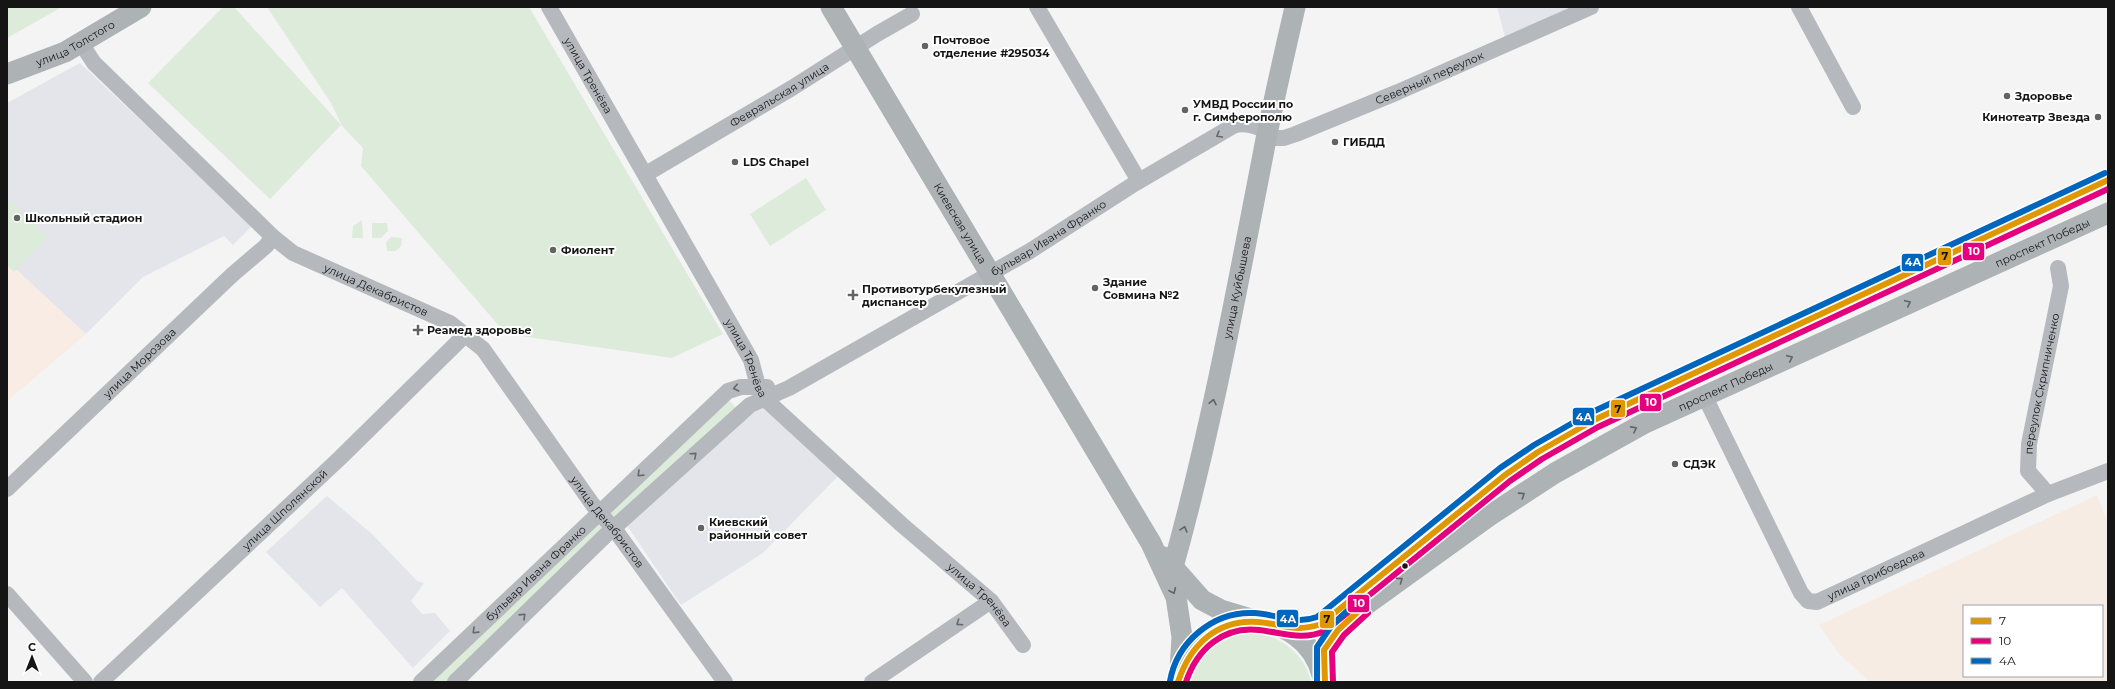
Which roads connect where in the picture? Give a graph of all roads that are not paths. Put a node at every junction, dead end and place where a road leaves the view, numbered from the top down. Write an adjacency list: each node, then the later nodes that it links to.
1 (141, 7): 9 (main road, улица Толстого)
2 (550, 7): 14 (street, улица Тренёва)
3 (831, 7): 10 (main road, Киевская улица)
4 (1037, 7): 16 (street)
5 (1295, 7): 13 (main road, улица Куйбышева)
6 (1591, 7): 13 (street, Северный переулок)
7 (1799, 7): 12 (street)
8 (912, 14): 10 (street, Февральская улица)
9 (81, 43): 11 (main road, улица Толстого); 18 (street, улица Декабристов)
10 (855, 48): 14 (street, Февральская улица); 22 (main road, Киевская улица)
11 (7, 74)
12 (1853, 107)
13 (1268, 132): 16 (street, бульвар Ивана Франко, one-way to 16); 32 (main road, улица Куйбышева, one-way to 13)
14 (646, 174): 24 (street, улица Тренёва)
15 (2108, 180): 19 (main road)
16 (1139, 181): 22 (street, бульвар Ивана Франко)
17 (2108, 213): 20 (main road, проспект Победы)
18 (273, 237): 23 (street, улица Декабристов); 27 (street, улица Морозова)
19 (1978, 241): 20 (main road); 35 (main road)
20 (1991, 266): 25 (main road, проспект Победы, one-way to 20)
21 (2058, 268): 28 (street, переулок Скрипниченко)
22 (989, 275): 24 (street, бульвар Ивана Франко); 31 (main road, Киевская улица)
23 (466, 334): 29 (street, улица Декабристов); 39 (street, улица Шполянской)
24 (762, 392): 29 (street, бульвар Ивана Франко, one-way to 29); 30 (street, бульвар Ивана Франко, one-way to 24); 34 (street, улица Тренёва)
25 (1705, 397): 28 (street, улица Грибоедова); 44 (main road, проспект Победы, one-way to 25)
26 (2107, 473): 28 (street, улица Грибоедова)
27 (7, 489)
28 (2048, 494)
29 (599, 513): 30 (street, улица Декабристов); 40 (street, бульвар Ивана Франко, one-way to 40)
30 (613, 528): 41 (street, бульвар Ивана Франко, one-way to 30); 42 (street, улица Декабристов)
31 (1151, 543): 32 (main road, Киевская улица); 37 (main road, Киевская улица, one-way to 37)
32 (1173, 566): 35 (main road, Киевская улица)
33 (7, 594): 38 (street)
34 (991, 601): 36 (street, улица Тренёва); 43 (street, one-way to 43)
35 (1268, 624): 37 (main road); 44 (main road)
36 (1023, 645)
37 (1178, 679)
38 (85, 682)
39 (101, 682)
40 (421, 682)
41 (455, 682)
42 (725, 682)
43 (872, 682)
44 (1324, 682)

